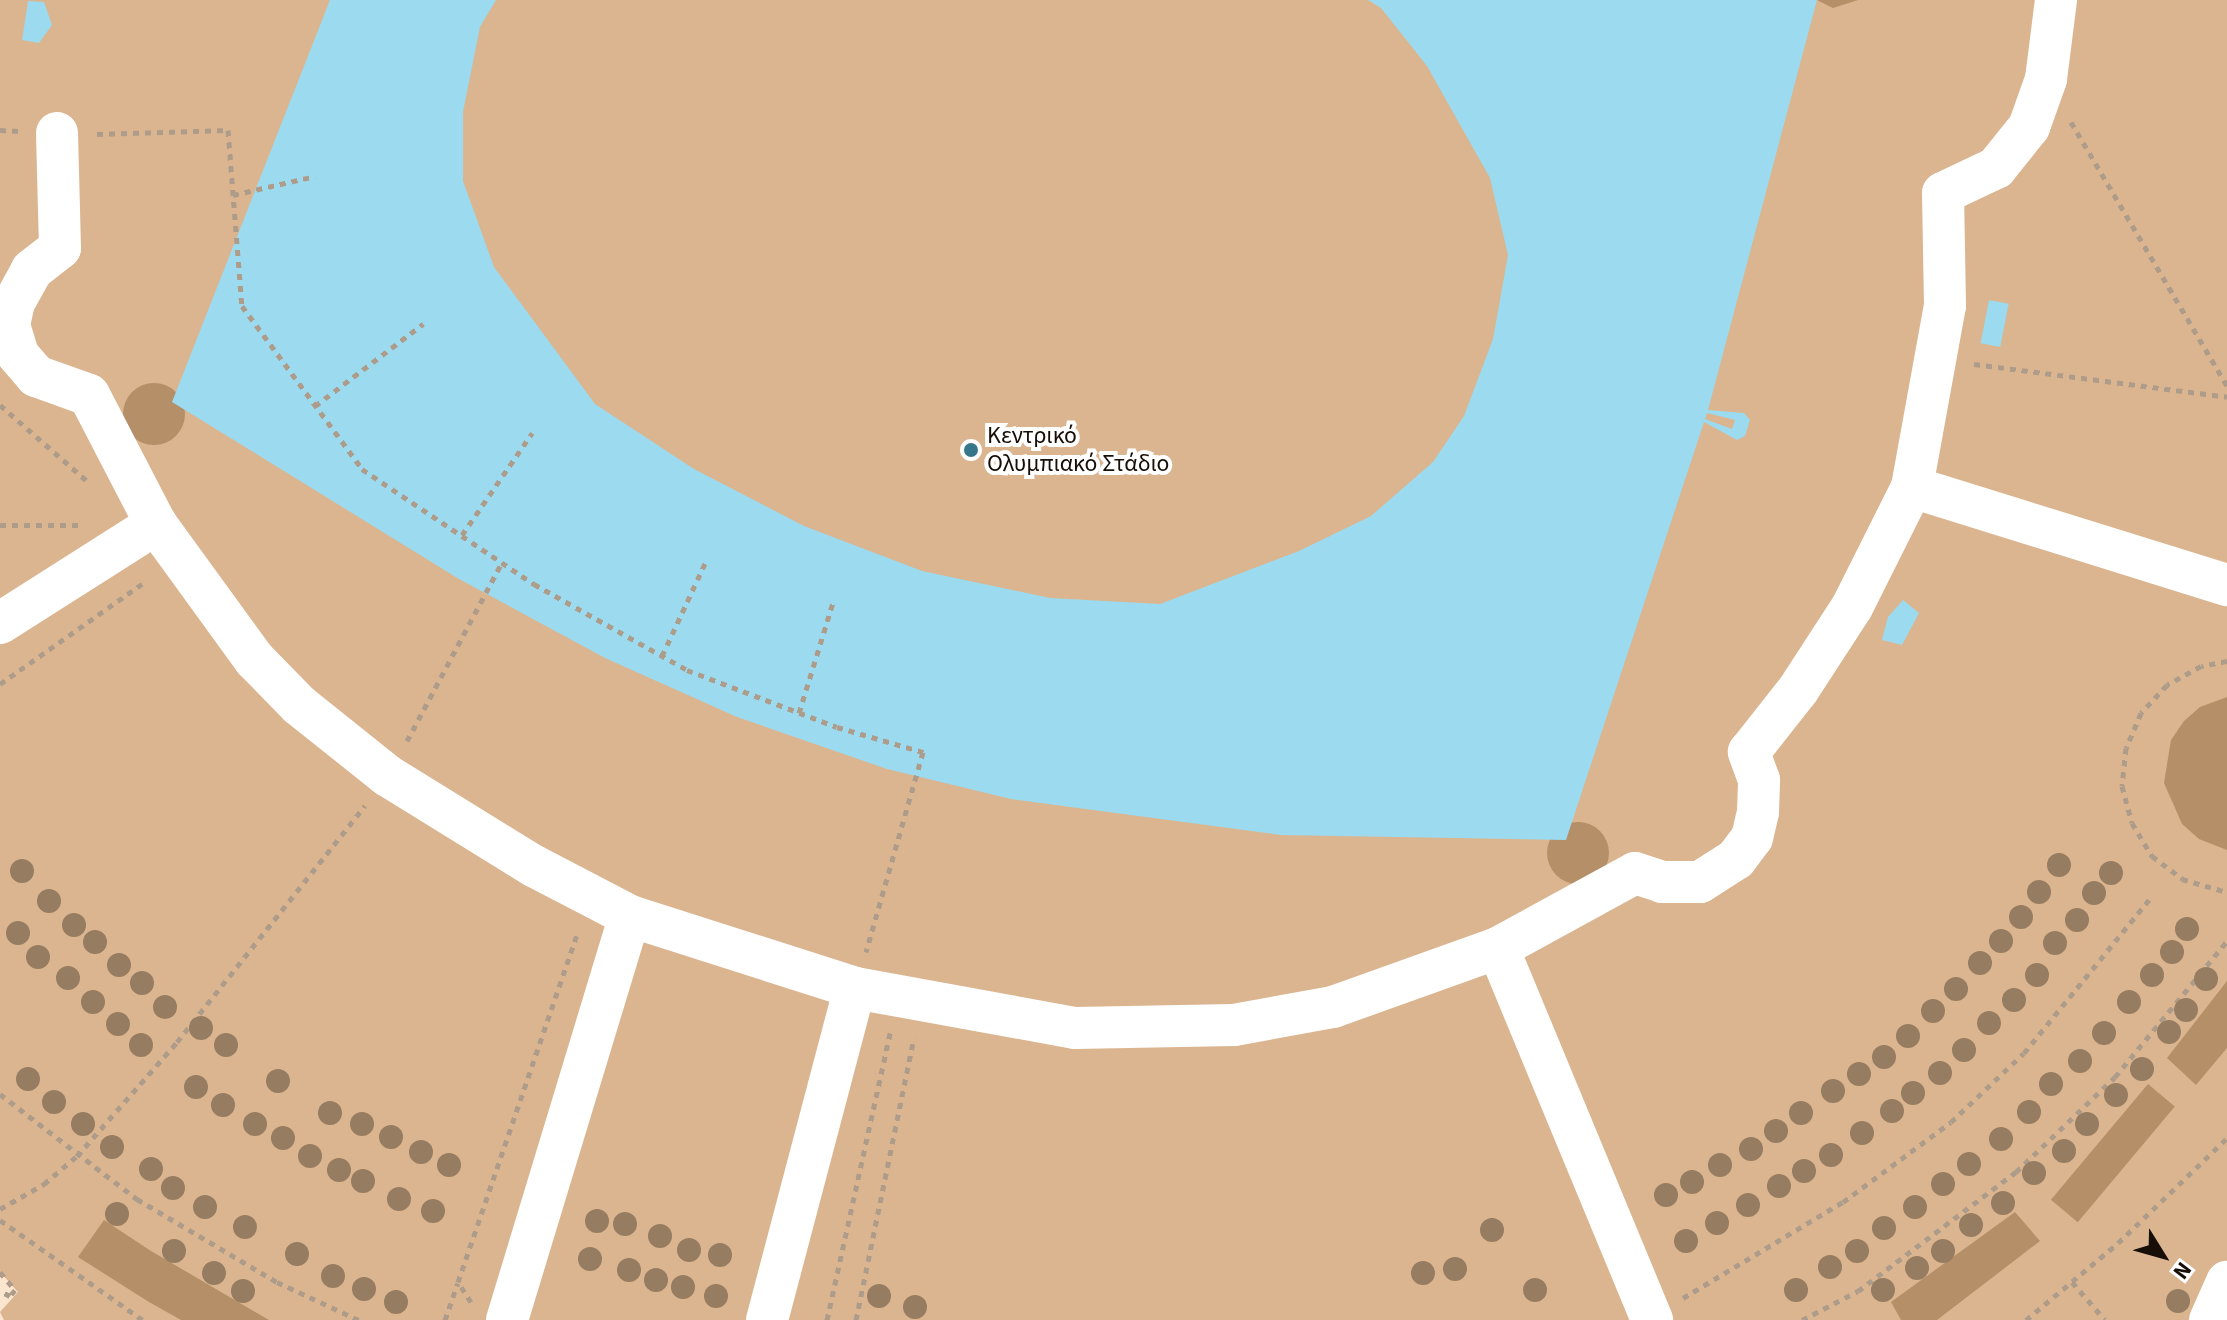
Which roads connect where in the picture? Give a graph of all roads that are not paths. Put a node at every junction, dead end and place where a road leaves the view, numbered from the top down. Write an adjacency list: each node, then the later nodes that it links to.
1 (2056, 0): 3 (street)
2 (75, 134): 4 (street)
3 (1912, 487): 5 (street); 8 (street)
4 (167, 541): 6 (street); 7 (street)
5 (2227, 585)
6 (0, 623)
7 (630, 916): 9 (street); 11 (street)
8 (1498, 948): 9 (street); 12 (street)
9 (855, 988): 13 (street)
10 (2227, 1282): 14 (street)
11 (491, 1314)
12 (1651, 1317)
13 (767, 1320)
14 (2210, 1320)

